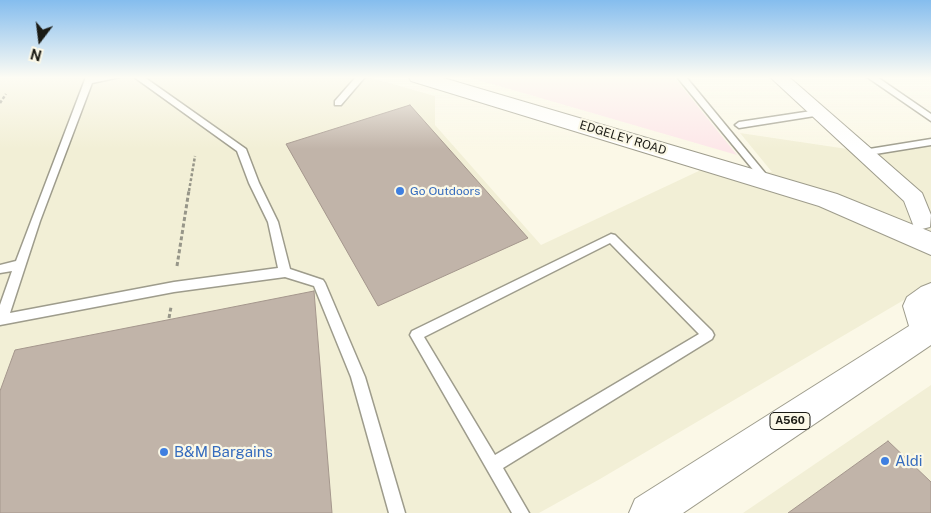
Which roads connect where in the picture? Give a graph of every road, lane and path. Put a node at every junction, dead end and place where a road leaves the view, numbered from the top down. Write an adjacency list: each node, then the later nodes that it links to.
1 (81, 101): 17 (lane)
2 (171, 101): 19 (lane)
3 (496, 101): 13 (main road, EDGELEY ROAD)
4 (700, 101): 13 (lane)
5 (804, 101): 7 (street)
6 (905, 101): 8 (lane)
7 (818, 113): 9 (lane); 11 (street)
8 (931, 118)
9 (739, 125)
10 (931, 142): 11 (lane)
11 (864, 153): 15 (street)
12 (195, 156): 20 (path)
13 (767, 181): 14 (main road, EDGELEY ROAD)
14 (828, 200): 15 (main road, EDGELEY ROAD); 16 (main road, EDGELEY ROAD)
15 (922, 214)
16 (931, 245)
17 (20, 265): 18 (lane); 20 (lane)
18 (0, 269)
19 (285, 272): 20 (lane); 25 (lane)
20 (174, 287): 22 (path)
21 (931, 295): 23 (main road, A560)
22 (169, 318)
23 (929, 332): 27 (main road, A560)
24 (493, 465): 24 (lane); 26 (lane)
25 (397, 513)
26 (521, 513)
27 (649, 513)

